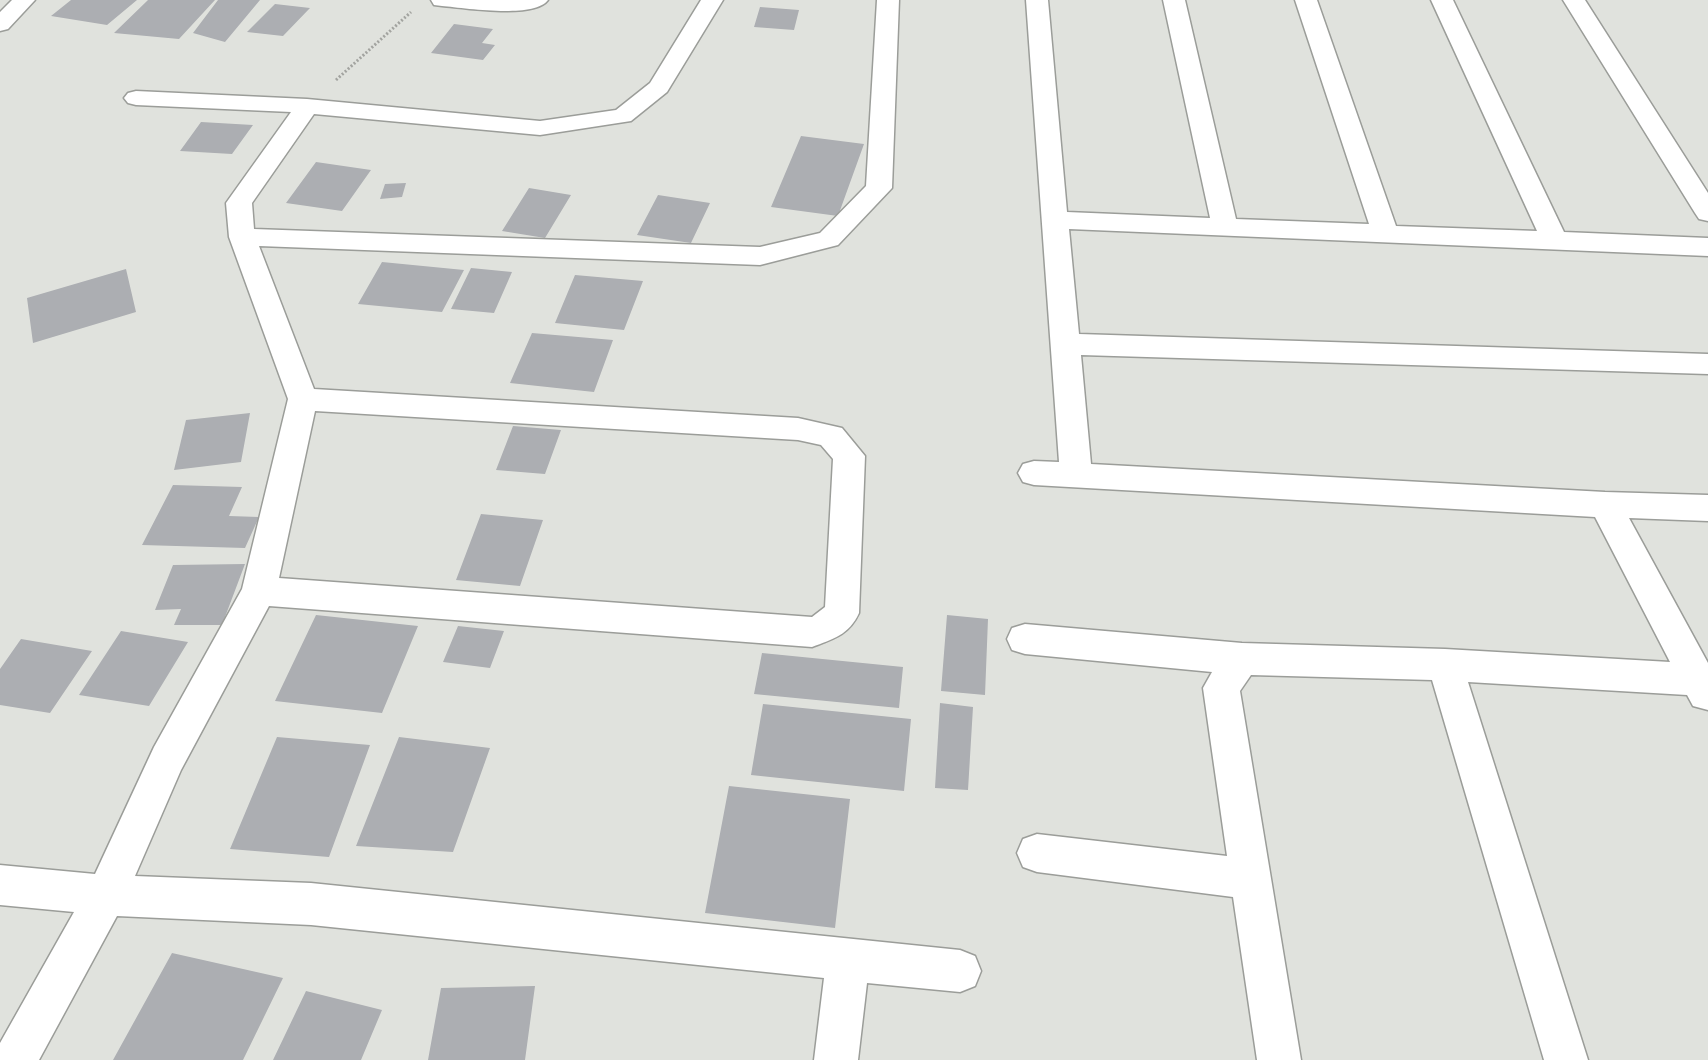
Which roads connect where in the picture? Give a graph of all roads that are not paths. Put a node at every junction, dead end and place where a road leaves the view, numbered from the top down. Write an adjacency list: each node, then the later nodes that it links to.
1 (24, 0): 11 (street)
2 (442, 0): 3 (street)
3 (537, 0)
4 (712, 0): 13 (street)
5 (888, 0): 18 (street)
6 (1037, 0): 15 (street)
7 (1174, 0): 16 (street)
8 (1306, 0): 17 (street)
9 (1442, 0): 19 (street)
10 (1574, 0): 14 (street)
11 (0, 24)
12 (136, 98): 13 (street)
13 (307, 106): 18 (street)
14 (1708, 213)
15 (1056, 220): 16 (street); 21 (street)
16 (1225, 227): 17 (street)
17 (1385, 233): 19 (street)
18 (242, 237): 23 (street)
19 (1554, 240): 20 (street)
20 (1708, 247)
21 (1065, 344): 22 (street); 25 (street)
22 (1708, 364)
23 (303, 399): 28 (street); 28 (street)
24 (1034, 473): 25 (street)
25 (1076, 476): 26 (street)
26 (1605, 505): 27 (street); 32 (street)
27 (1708, 508)
28 (259, 591): 36 (street)
29 (1025, 639): 30 (street)
30 (1242, 659): 31 (street); 34 (street)
31 (1444, 665): 32 (street); 42 (street)
32 (1705, 686)
33 (1037, 853): 34 (street)
34 (1252, 879): 41 (street)
35 (0, 885): 36 (street)
36 (106, 895): 37 (street); 39 (street)
37 (848, 958): 38 (street); 40 (street)
38 (960, 971)
39 (15, 1060)
40 (836, 1060)
41 (1279, 1060)
42 (1566, 1060)

